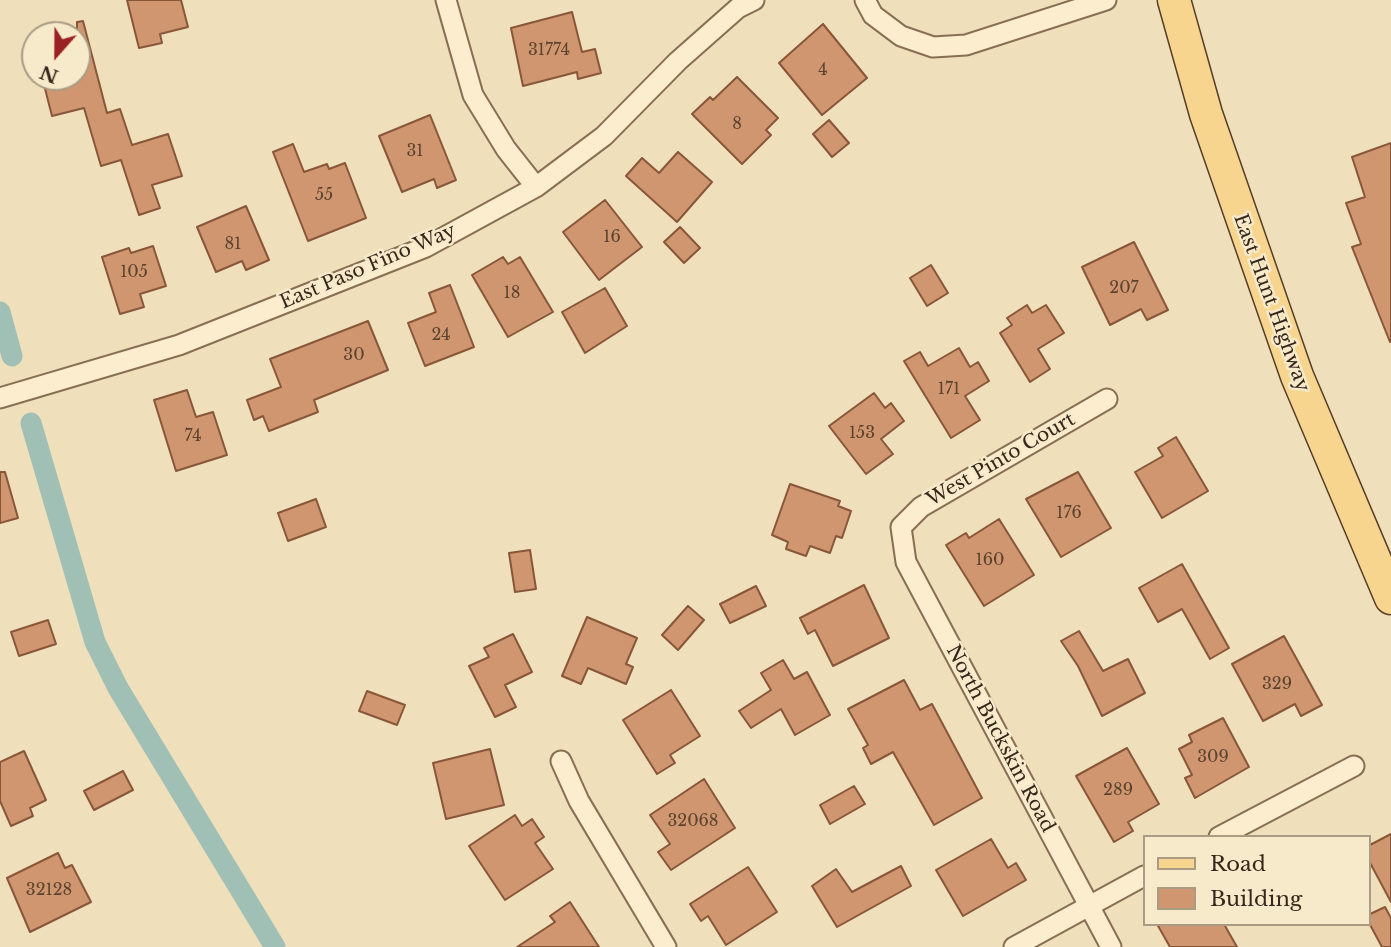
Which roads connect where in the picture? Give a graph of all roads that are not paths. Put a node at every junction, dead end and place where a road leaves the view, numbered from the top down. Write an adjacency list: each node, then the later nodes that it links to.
1 (446, 0): 6 (street)
2 (754, 0): 6 (street, East Paso Fino Way)
3 (866, 0): 4 (street)
4 (1106, 0)
5 (1174, 0): 10 (main road, East Hunt Highway)
6 (536, 187): 7 (street, East Paso Fino Way)
7 (0, 398)
8 (1107, 399): 9 (street, West Pinto Court)
9 (901, 527): 15 (street, North Buckskin Road)
10 (1391, 598)
11 (561, 761): 16 (street)
12 (1354, 766): 13 (street)
13 (1223, 835)
14 (1142, 877): 15 (street)
15 (1089, 905): 17 (street); 18 (street, North Buckskin Road)
16 (666, 947)
17 (1014, 947)
18 (1111, 947)

